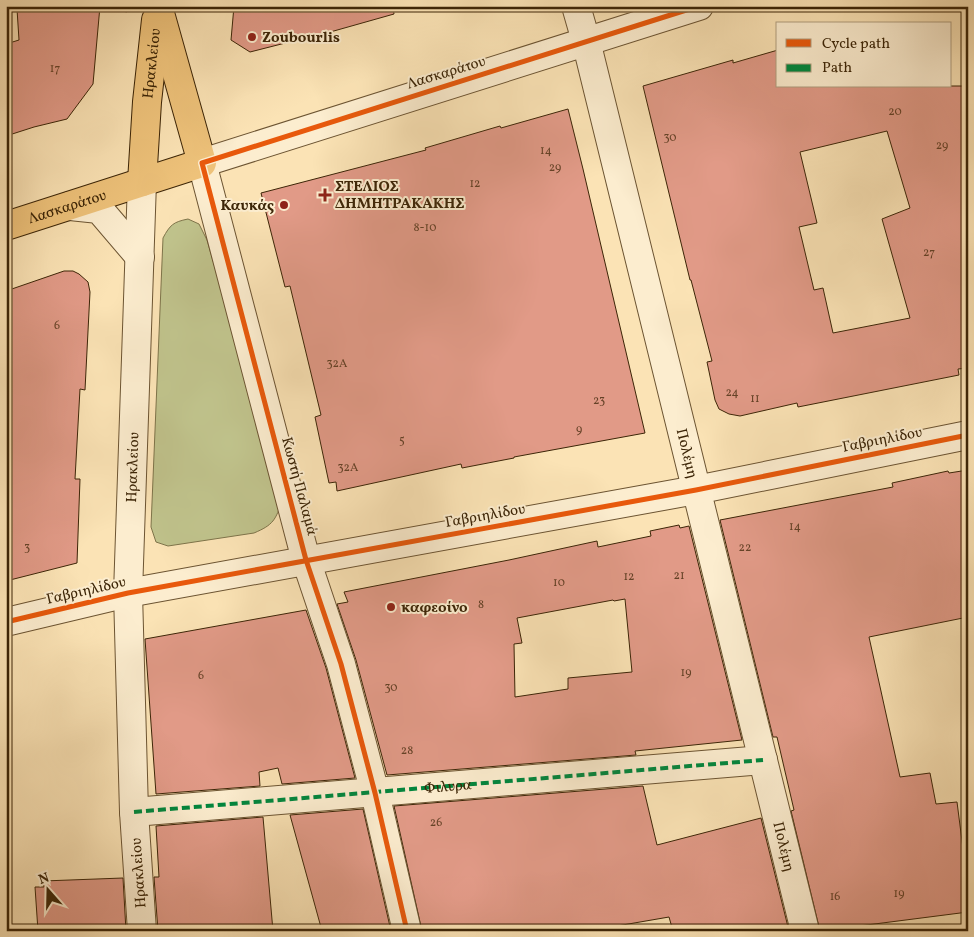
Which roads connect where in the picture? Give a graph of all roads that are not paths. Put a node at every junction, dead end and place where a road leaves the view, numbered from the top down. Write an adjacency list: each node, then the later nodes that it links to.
1 (158, 6): 5 (main road, Ηρακλείου); 6 (main road, Ηρακλείου)
2 (576, 6): 4 (street, Πολέμη)
3 (698, 6): 4 (street, Λασκαράτου)
4 (586, 41): 5 (street, Λασκαράτου); 11 (street, Πολέμη)
5 (202, 162): 6 (main road, Λασκαράτου); 12 (street, Κωστή Παλαμά)
6 (142, 182): 7 (main road, Λασκαράτου); 9 (street, Ηρακλείου)
7 (70, 206): 8 (main road, Λασκαράτου); 9 (street)
8 (6, 226)
9 (140, 257): 13 (street, Ηρακλείου)
10 (968, 434): 11 (street, Γαβριηλίδου)
11 (696, 490): 12 (street, Γαβριηλίδου); 15 (street, Πολέμη)
12 (306, 560): 13 (street, Γαβριηλίδου); 16 (street, Κωστή Παλαμά)
13 (128, 593): 14 (street, Γαβριηλίδου); 17 (street, Ηρακλείου)
14 (6, 622)
15 (763, 760): 16 (street, Φιλυρα); 20 (street, Πολέμη)
16 (375, 793): 17 (street, Φιλυρα); 19 (street, Κωστή Παλαμά)
17 (134, 812): 18 (street, Ηρακλείου)
18 (142, 931)
19 (407, 931)
20 (805, 931)

